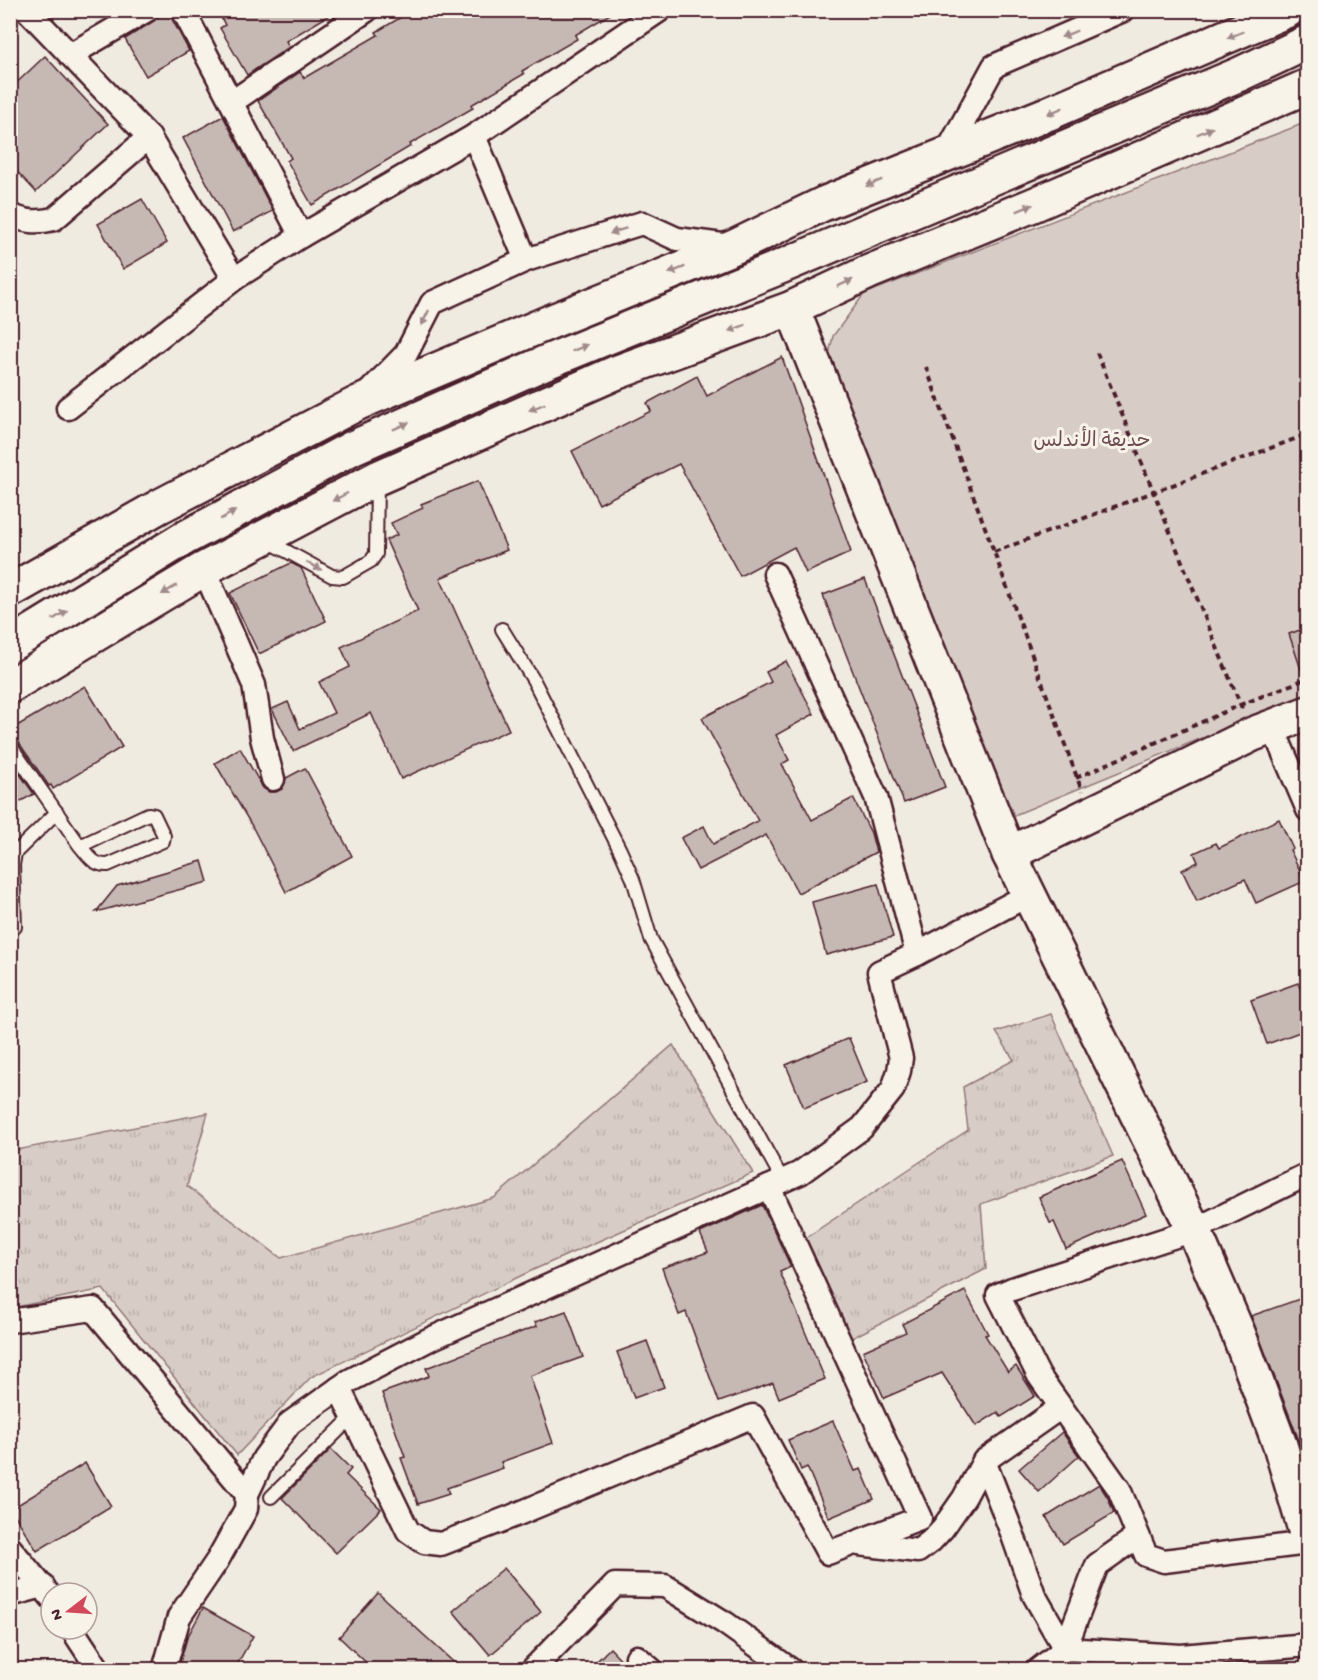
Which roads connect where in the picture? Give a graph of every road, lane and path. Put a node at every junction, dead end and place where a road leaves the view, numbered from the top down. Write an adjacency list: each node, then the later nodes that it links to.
1 (27, 10): 10 (street)
2 (147, 10): 8 (street)
3 (183, 10): 12 (street)
4 (367, 10): 12 (street)
5 (660, 10): 13 (street)
6 (1123, 10): 15 (street, one-way to 15)
7 (1288, 10): 15 (street, one-way to 15)
8 (112, 19): 10 (street)
9 (1308, 42): 20 (street)
10 (69, 55): 14 (street)
11 (1308, 86): 22 (street, one-way to 11)
12 (232, 102): 17 (street)
13 (474, 136): 17 (street); 19 (street)
14 (149, 137): 16 (street); 21 (street)
15 (946, 154): 18 (street, one-way to 18)
16 (10, 214)
17 (301, 236): 21 (street)
18 (734, 247): 19 (street, one-way to 19); 26 (street, one-way to 26)
19 (526, 260): 26 (street, one-way to 26)
20 (774, 270): 24 (street); 37 (street, one-way to 20)
21 (234, 279): 27 (street)
22 (792, 308): 24 (street, one-way to 24); 49 (street)
23 (1096, 353): 30 (path)
24 (655, 358): 29 (street, one-way to 29)
25 (926, 367): 32 (path)
26 (358, 404): 35 (street)
27 (68, 408)
28 (1308, 434): 30 (path)
29 (377, 478): 31 (street, one-way to 31); 31 (lane, one-way to 29)
30 (1153, 492): 32 (path); 41 (path)
31 (262, 538): 33 (street)
32 (994, 552): 43 (path)
33 (204, 569): 39 (street, one-way to 39); 44 (street)
34 (775, 574): 52 (street)
35 (10, 591)
36 (502, 629): 54 (lane)
37 (10, 645)
38 (1308, 678): 41 (path)
39 (10, 686)
40 (1308, 713): 41 (street)
41 (1255, 722): 43 (path); 45 (street); 47 (street)
42 (10, 745): 46 (lane)
43 (1076, 778): 47 (path)
44 (273, 779)
45 (1308, 810)
46 (57, 812): 48 (lane); 51 (lane)
47 (1091, 813): 49 (street)
48 (80, 846): 48 (lane)
49 (1009, 854): 50 (street)
50 (1029, 895): 52 (street); 55 (street)
51 (15, 927)
52 (917, 954): 54 (street)
53 (1308, 1174): 55 (street)
54 (776, 1184): 57 (street); 65 (street)
55 (1194, 1230): 58 (street); 64 (street)
56 (10, 1322): 61 (street)
57 (339, 1388): 59 (street); 61 (street)
58 (1061, 1407): 60 (street); 63 (street)
59 (353, 1416): 62 (lane); 65 (street)
60 (984, 1461): 65 (street); 72 (street)
61 (247, 1494): 75 (street)
62 (272, 1497)
63 (1138, 1536): 64 (street); 72 (street)
64 (1308, 1541)
65 (854, 1543)
66 (10, 1548): 67 (street)
67 (39, 1582)
68 (39, 1593): 69 (street)
69 (10, 1595)
70 (80, 1641): 74 (street)
71 (1308, 1645): 73 (street)
72 (1066, 1659): 73 (street); 78 (street)
73 (1183, 1663)
74 (99, 1670)
75 (164, 1670)
76 (532, 1670): 77 (street)
77 (791, 1670)
78 (1038, 1670)

